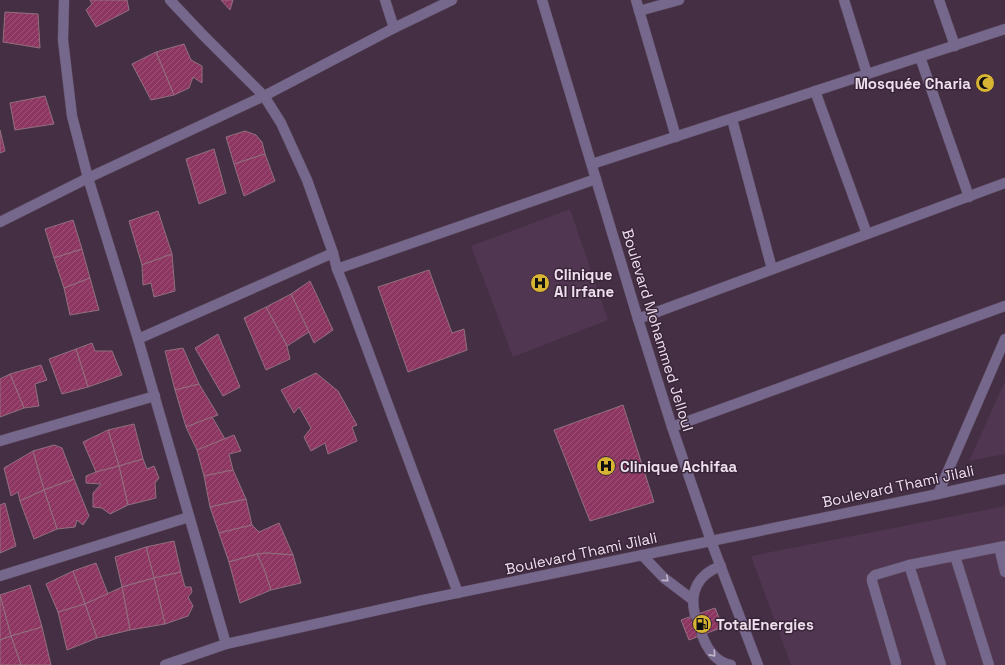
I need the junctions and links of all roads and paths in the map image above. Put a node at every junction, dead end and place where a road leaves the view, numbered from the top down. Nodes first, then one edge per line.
1 (64, 0) edge
2 (170, 0) edge
3 (385, 0) edge
4 (452, 0) edge
5 (542, 0) edge
6 (636, 0) edge
7 (679, 0) edge
8 (844, 0) edge
9 (940, 0) edge
10 (639, 12) junction
11 (394, 28) junction
12 (1005, 29) edge
13 (955, 46) junction
14 (920, 57) junction
15 (867, 74) junction
16 (815, 91) junction
17 (264, 96) junction
18 (732, 119) junction
19 (676, 137) junction
20 (592, 164) junction
21 (88, 178) junction
22 (596, 179) junction
23 (1005, 183) edge
24 (969, 197) junction
25 (0, 222) edge
26 (867, 234) junction
27 (333, 253) junction
28 (338, 269) junction
29 (772, 269) junction
30 (1005, 306) edge
31 (638, 319) junction
32 (138, 339) junction
33 (1005, 339) edge
34 (155, 396) junction
35 (672, 427) junction
36 (0, 441) edge
37 (1005, 479) edge
38 (938, 494) junction
39 (189, 517) junction
40 (711, 541) junction
41 (1002, 546) edge
42 (642, 555) junction
43 (954, 556) junction
44 (909, 565) junction
45 (720, 566) junction
46 (1005, 572) edge
47 (0, 576) edge
48 (458, 593) junction
49 (693, 600) junction
50 (695, 615) tunnel mouth
51 (702, 635) tunnel mouth
52 (226, 644) junction
53 (755, 664) edge
54 (896, 664) dead end
55 (165, 665) edge
56 (731, 665) edge
57 (941, 665) edge
58 (989, 665) edge

1 - 21 street
2 - 17 street
3 - 11 street
4 - 11 street
5 - 20 street, Boulevard Mohammed Jelloul
6 - 10 street
7 - 10 street
8 - 15 street
9 - 13 street
10 - 19 street
11 - 17 street
12 - 13 street
13 - 14 street
14 - 15 street
14 - 24 street
15 - 16 street
16 - 18 street
16 - 26 street
17 - 21 street
17 - 27 street
18 - 19 street
18 - 29 street
19 - 20 street
20 - 22 street, Boulevard Mohammed Jelloul
21 - 25 street
21 - 32 street
22 - 28 street
22 - 31 street, Boulevard Mohammed Jelloul
23 - 24 street
24 - 26 street
26 - 29 street
27 - 28 street
27 - 32 street
28 - 48 street
29 - 31 street
30 - 35 street
31 - 35 street, Boulevard Mohammed Jelloul
32 - 34 street
33 - 38 street
34 - 36 street
34 - 39 street
35 - 40 street, Boulevard Mohammed Jelloul
37 - 38 street, Boulevard Thami Jilali
38 - 40 street, Boulevard Thami Jilali
39 - 47 street
39 - 52 street
40 - 42 street, Boulevard Thami Jilali
40 - 45 street, Boulevard Mohammed Jelloul
41 - 43 street
41 - 46 street
42 - 48 street, Boulevard Thami Jilali
42 -> 49 street
43 - 44 street
43 - 58 street
44 - 54 street
44 - 57 street
45 - 49 street
45 - 53 street, Boulevard Mohammed Jelloul
48 - 52 street, Boulevard Thami Jilali
49 - 50 street
51 -> 56 street
52 - 55 street, Boulevard Thami Jilali

